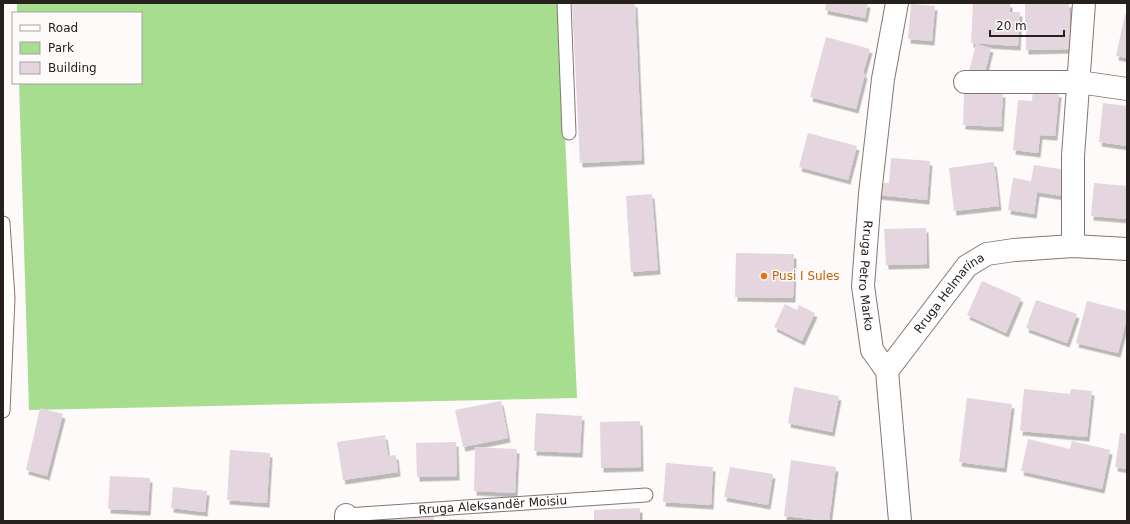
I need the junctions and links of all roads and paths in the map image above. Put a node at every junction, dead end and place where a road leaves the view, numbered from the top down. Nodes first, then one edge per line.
1 (564, 3) edge
2 (897, 3) edge
3 (1084, 3) edge
4 (965, 82) dead end
5 (1079, 82) junction
6 (1127, 89) edge
7 (569, 133) dead end
8 (3, 223) edge
9 (1073, 246) junction
10 (1127, 249) edge
11 (887, 371) junction
12 (3, 411) edge
13 (646, 495) dead end
14 (346, 518) edge
15 (900, 521) edge

1 - 7 lane
2 - 11 street, Rruga Petro Marko
3 - 5 street
4 - 5 street
5 - 6 street
5 - 9 street
8 - 12 lane
9 - 10 street, Rruga Helmarina
9 - 11 street, Rruga Helmarina
11 - 15 street
13 - 14 lane, Rruga Aleksandër Moisiu

